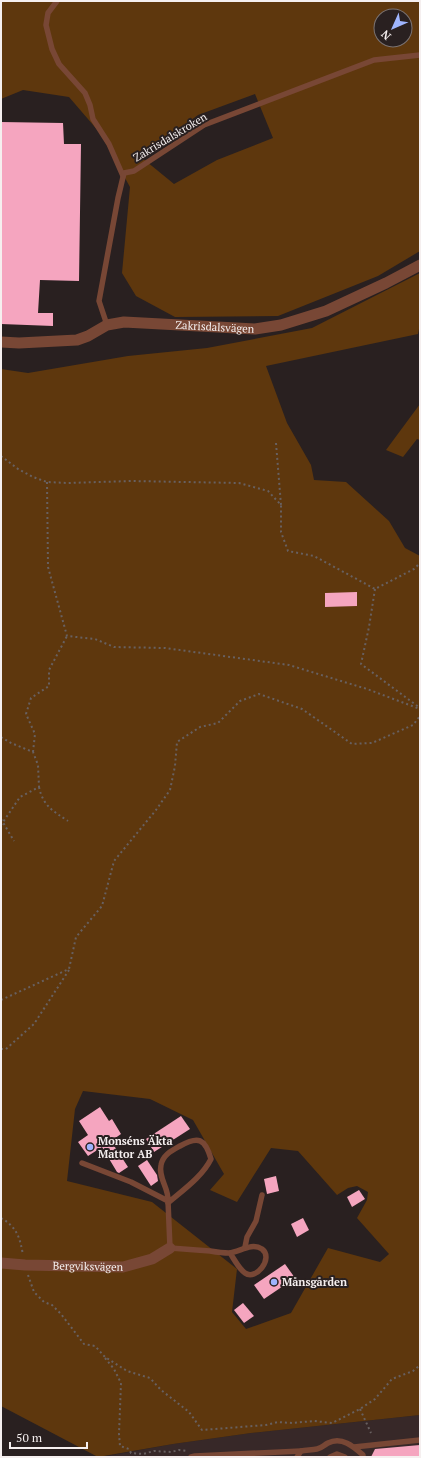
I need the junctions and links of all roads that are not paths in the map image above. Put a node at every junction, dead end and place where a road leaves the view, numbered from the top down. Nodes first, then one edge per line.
1 (57, 1) edge
2 (420, 55) edge
3 (123, 176) junction
4 (420, 265) edge
5 (107, 325) junction
6 (1, 342) edge
7 (82, 1163) dead end
8 (262, 1195) dead end
9 (168, 1202) junction
10 (245, 1247) junction
11 (170, 1248) junction
12 (230, 1253) junction
13 (1, 1263) edge
14 (420, 1440) edge
15 (354, 1447) junction
16 (301, 1451) junction
17 (193, 1456) edge
18 (297, 1457) edge
19 (330, 1457) edge
20 (345, 1457) edge
21 (363, 1457) edge

1 - 3 lane
2 - 3 lane, Zakrisdalskroken
3 - 5 lane
4 - 5 street, Zakrisdalsvägen
5 - 6 street, Zakrisdalsvägen
7 - 9 lane
8 - 10 lane
9 - 9 lane
9 - 11 lane
10 - 12 lane
10 - 12 lane
11 - 12 lane
11 - 13 street, Bergviksvägen
14 - 15 lane
15 - 16 lane
15 - 21 lane
16 - 17 lane
16 - 18 lane
19 - 20 lane

